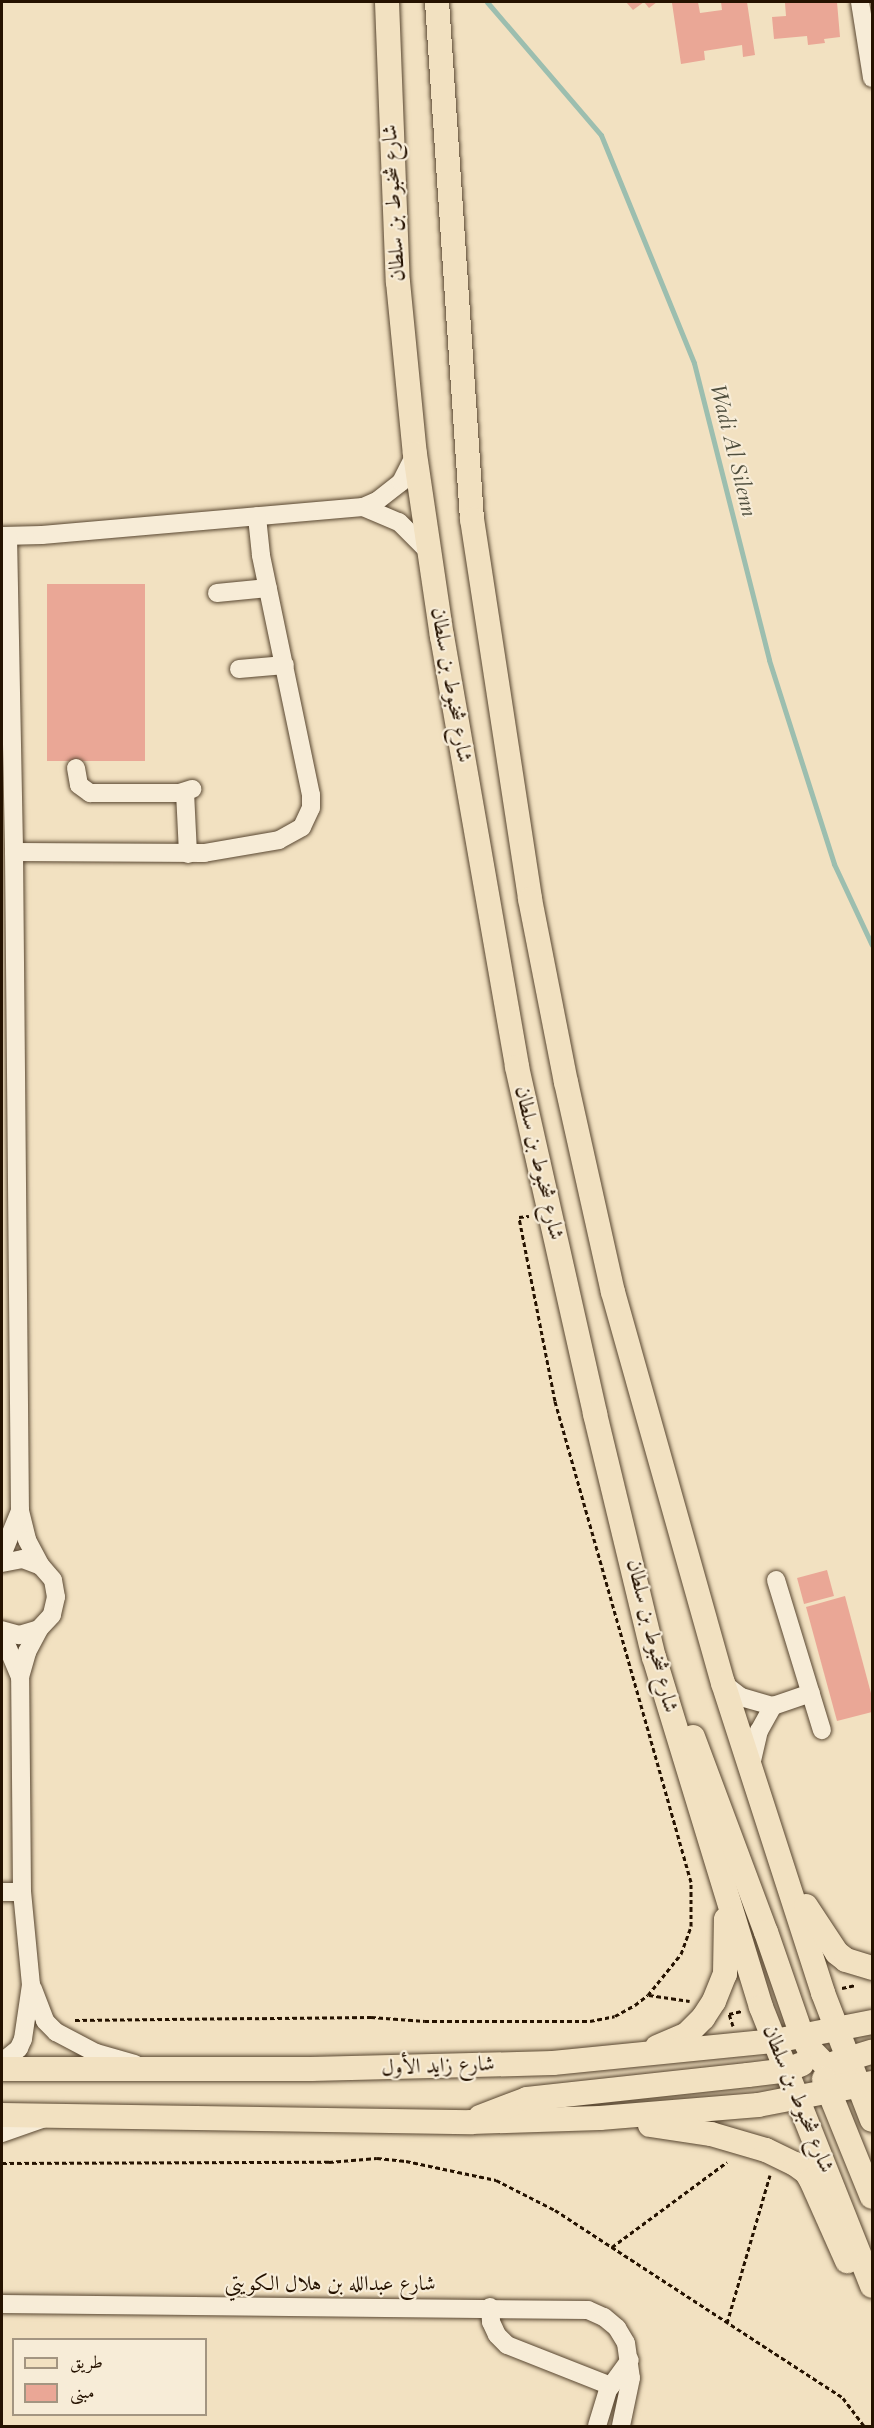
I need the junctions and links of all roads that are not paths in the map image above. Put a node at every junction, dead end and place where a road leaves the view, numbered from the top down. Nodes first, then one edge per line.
1 (387, 2) edge
2 (437, 2) edge
3 (860, 2) edge
4 (871, 54) edge
5 (873, 78) edge
6 (416, 454) junction
7 (363, 507) junction
8 (257, 516) junction
9 (5, 536) edge
10 (430, 553) junction
11 (268, 588) junction
12 (217, 593) dead end
13 (285, 665) junction
14 (239, 669) dead end
15 (76, 768) dead end
16 (14, 852) junction
17 (188, 854) junction
18 (9, 1234) edge
19 (20, 1511) junction
20 (2, 1555) edge
21 (2, 1563) edge
22 (41, 1566) junction
23 (776, 1580) dead end
24 (39, 1629) junction
25 (2, 1632) edge
26 (654, 1657) junction
27 (20, 1677) junction
28 (723, 1683) junction
29 (811, 1693) junction
30 (773, 1706) junction
31 (822, 1730) dead end
32 (750, 1773) junction
33 (778, 1859) junction
34 (725, 1886) junction
35 (2, 1892) edge
36 (22, 1892) junction
37 (873, 1968) edge
38 (31, 1985) junction
39 (873, 2022) edge
40 (838, 2030) junction
41 (775, 2041) junction
42 (639, 2055) junction
43 (861, 2055) edge
44 (2, 2062) edge
45 (813, 2064) junction
46 (2, 2069) edge
47 (153, 2070) junction
48 (866, 2084) edge
49 (799, 2096) junction
50 (2, 2115) edge
51 (50, 2115) junction
52 (600, 2118) junction
53 (873, 2120) edge
54 (471, 2122) junction
55 (2, 2133) edge
56 (873, 2197) edge
57 (873, 2286) edge
58 (873, 2294) edge
59 (2, 2304) edge
60 (490, 2307) junction
61 (630, 2360) junction
62 (610, 2386) junction
63 (597, 2427) edge
64 (621, 2427) edge

1 - 6 main road, شارع شخبوط بن سلطان
2 - 28 main road, شارع شخبوط بن سلطان
3 - 4 street
4 - 5 street
6 - 7 street
6 - 10 main road, شارع شخبوط بن سلطان
7 - 8 street
7 - 10 street
8 - 9 street
8 - 11 street
9 - 16 street
10 - 26 main road, شارع شخبوط بن سلطان
11 - 12 street
11 - 13 street
13 - 14 street
13 - 17 street
15 - 17 street
16 - 17 street
16 - 18 street
18 - 19 street
19 - 20 street
19 - 22 street
21 - 22 street
22 - 24 street
23 - 29 street
24 - 25 street
24 - 27 street
25 - 27 street
26 - 34 main road, شارع شخبوط بن سلطان
26 - 45 main road
27 - 36 street
28 - 30 street
28 - 32 main road, شارع شخبوط بن سلطان
29 - 30 street
29 - 31 street
30 - 32 street
32 - 33 main road, شارع شخبوط بن سلطان
33 - 37 main road
33 - 40 main road, شارع شخبوط بن سلطان
34 - 41 main road, شارع شخبوط بن سلطان
34 - 42 main road
35 - 36 street
36 - 38 street
38 - 44 street
38 - 47 street
39 - 40 main road
40 - 43 main road, شارع شخبوط بن سلطان
40 - 45 main road
41 - 42 main road, شارع زايد الأول
41 - 45 main road, شارع زايد الأول
42 - 47 main road, شارع زايد الأول
43 - 45 main road
43 - 48 main road, شارع شخبوط بن سلطان
45 - 48 main road, شارع زايد الأول
45 - 49 main road, شارع شخبوط بن سلطان
45 - 49 main road, شارع زايد الأول
45 - 54 main road
45 - 56 main road
46 - 47 main road, شارع زايد الأول
48 - 53 main road, شارع شخبوط بن سلطان
49 - 52 main road, شارع زايد الأول
49 - 57 main road, شارع شخبوط بن سلطان
50 - 51 main road, شارع زايد الأول
51 - 54 main road, شارع زايد الأول
51 - 55 street
52 - 54 main road, شارع زايد الأول
52 - 58 main road
59 - 60 street, شارع عبدالله بن هلال الكويتي
60 - 61 street, شارع عبدالله بن هلال الكويتي
60 - 62 street
61 - 62 street
61 - 64 street
62 - 63 street

